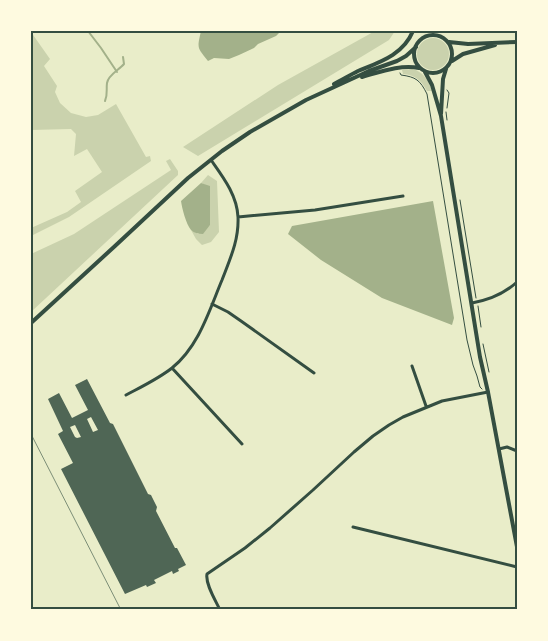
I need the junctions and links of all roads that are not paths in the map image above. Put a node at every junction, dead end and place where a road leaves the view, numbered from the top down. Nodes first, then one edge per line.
1 (413, 31) edge
2 (436, 31) edge
3 (421, 33) dead end
4 (441, 37) junction
5 (419, 42) junction
6 (448, 42) junction
7 (517, 42) edge
8 (502, 43) junction
9 (416, 47) junction
10 (451, 62) junction
11 (421, 69) junction
12 (446, 69) junction
13 (425, 72) junction
14 (353, 79) junction
15 (318, 94) junction
16 (441, 116) junction
17 (211, 160) junction
18 (403, 196) dead end
19 (238, 217) junction
20 (517, 282) edge
21 (475, 303) junction
22 (212, 304) junction
23 (31, 323) edge
24 (412, 366) dead end
25 (172, 368) junction
26 (314, 372) dead end
27 (488, 392) junction
28 (126, 395) dead end
29 (426, 406) junction
30 (242, 444) dead end
31 (499, 449) junction
32 (517, 451) edge
33 (353, 527) dead end
34 (517, 547) edge
35 (517, 567) edge
36 (219, 610) edge

1 - 15 street
2 - 4 street
3 - 5 street
4 - 5 street
4 - 6 street
5 - 9 street
6 - 8 street
6 - 10 street
7 - 8 street
8 - 10 street
9 - 11 street
9 - 14 street
10 - 12 street
11 - 13 street
11 - 14 street
12 - 13 street
12 - 16 street
13 - 16 street
14 - 15 street
15 - 17 street
16 - 21 street
17 - 19 street
17 - 23 street
18 - 19 street
19 - 22 street
20 - 21 street
21 - 27 street
22 - 25 street
22 - 26 street
24 - 29 street
25 - 28 street
25 - 30 street
27 - 29 street
27 - 31 street
29 - 36 street
31 - 32 street
31 - 34 street
33 - 35 street

